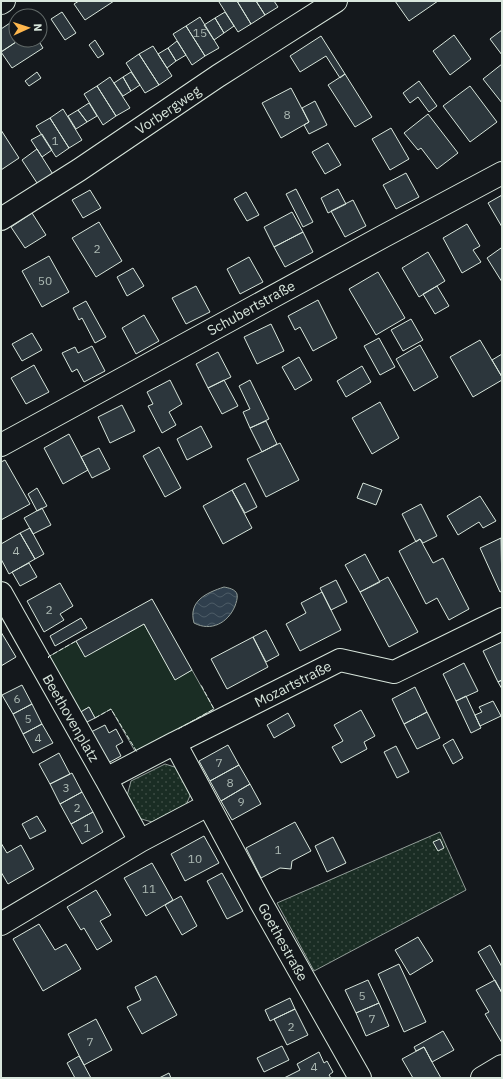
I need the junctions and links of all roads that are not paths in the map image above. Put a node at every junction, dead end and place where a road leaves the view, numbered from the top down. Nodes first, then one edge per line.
1 (4, 1) edge
2 (336, 1) edge
3 (1, 3) edge
4 (502, 173) edge
5 (1, 219) edge
6 (1, 445) edge
7 (1, 593) edge
8 (502, 619) edge
9 (175, 743) junction
10 (106, 778) junction
11 (208, 805) junction
12 (140, 841) junction
13 (1, 924) edge
14 (502, 1066) edge
15 (360, 1078) edge
16 (482, 1078) edge

1 - 3 street
2 - 5 street, Vorbergweg
4 - 6 street, Schubertstraße
7 - 10 street, Beethovenplatz
8 - 9 street, Mozartstraße
9 - 10 street, Beethovenplatz
9 - 11 street
10 - 12 street, Beethovenplatz
11 - 12 street
11 - 15 street, Goethestraße
12 - 13 street
14 - 16 street

